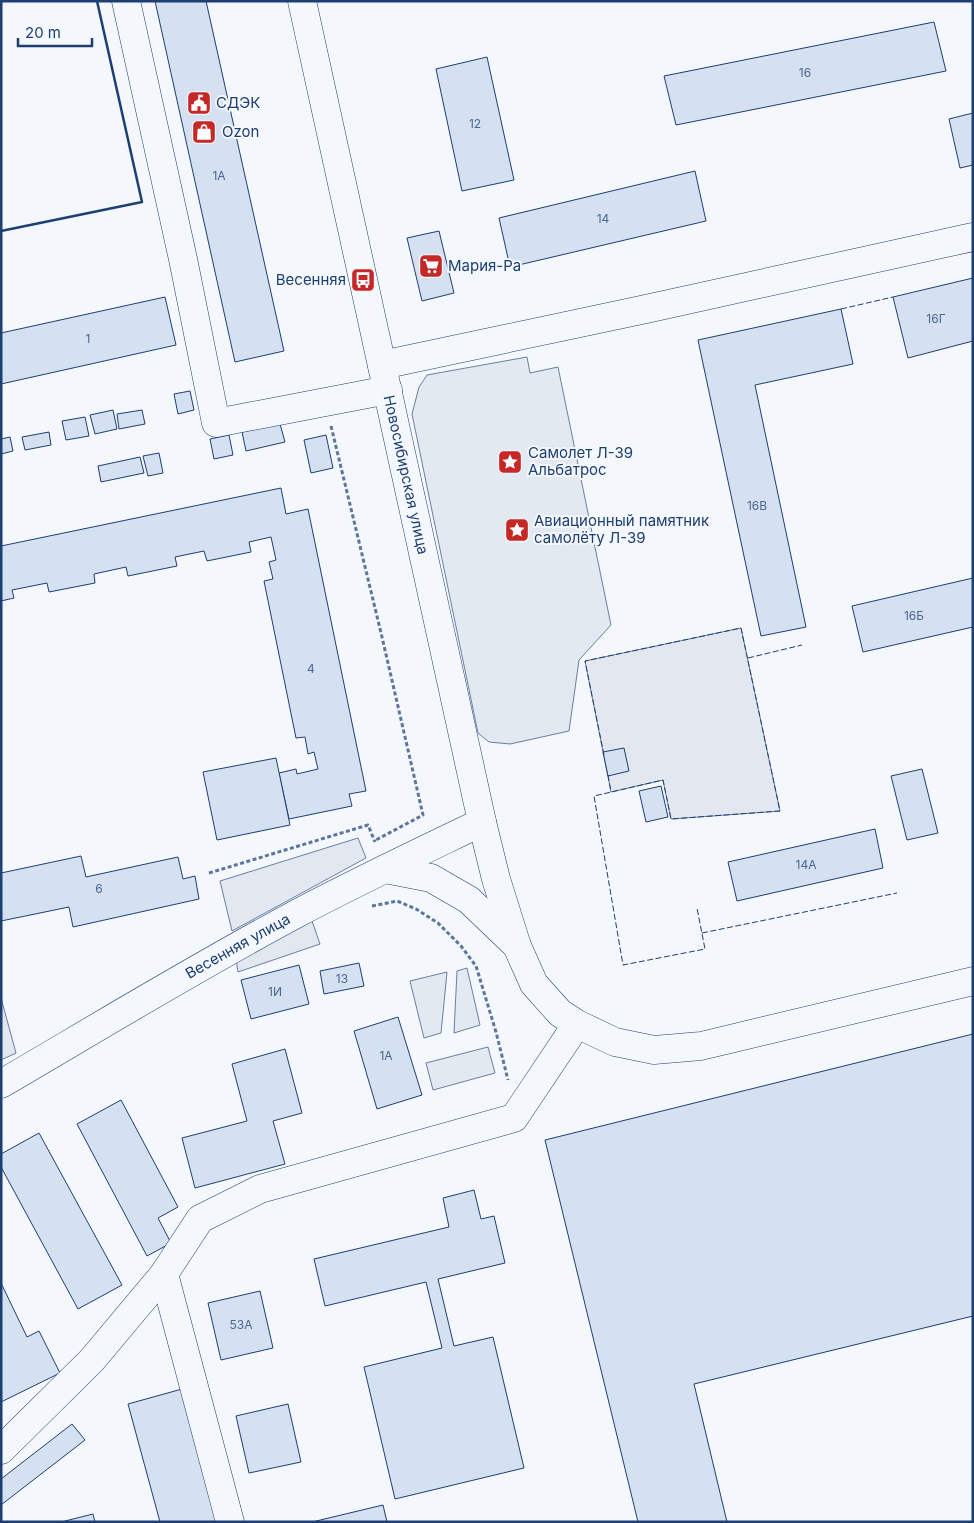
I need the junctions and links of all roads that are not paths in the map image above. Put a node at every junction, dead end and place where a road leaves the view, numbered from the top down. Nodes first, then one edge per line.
1 (126, 1) edge
2 (302, 1) edge
3 (973, 237) edge
4 (385, 377) junction
5 (482, 822) junction
6 (381, 859) junction
7 (517, 946) junction
8 (973, 981) edge
9 (577, 1024) junction
10 (1, 1084) edge
11 (164, 1274) junction
12 (1, 1450) edge
13 (230, 1522) edge

1 - 4 street
2 - 4 street, Новосибирская улица
3 - 4 street
4 - 5 street, Новосибирская улица
5 - 6 street, Весенняя улица
5 - 7 street, Новосибирская улица
6 - 7 street
6 - 10 street, Весенняя улица
7 - 9 street, Новосибирская улица
8 - 9 street, Новосибирская улица
9 - 11 street
11 - 12 street
11 - 13 street

